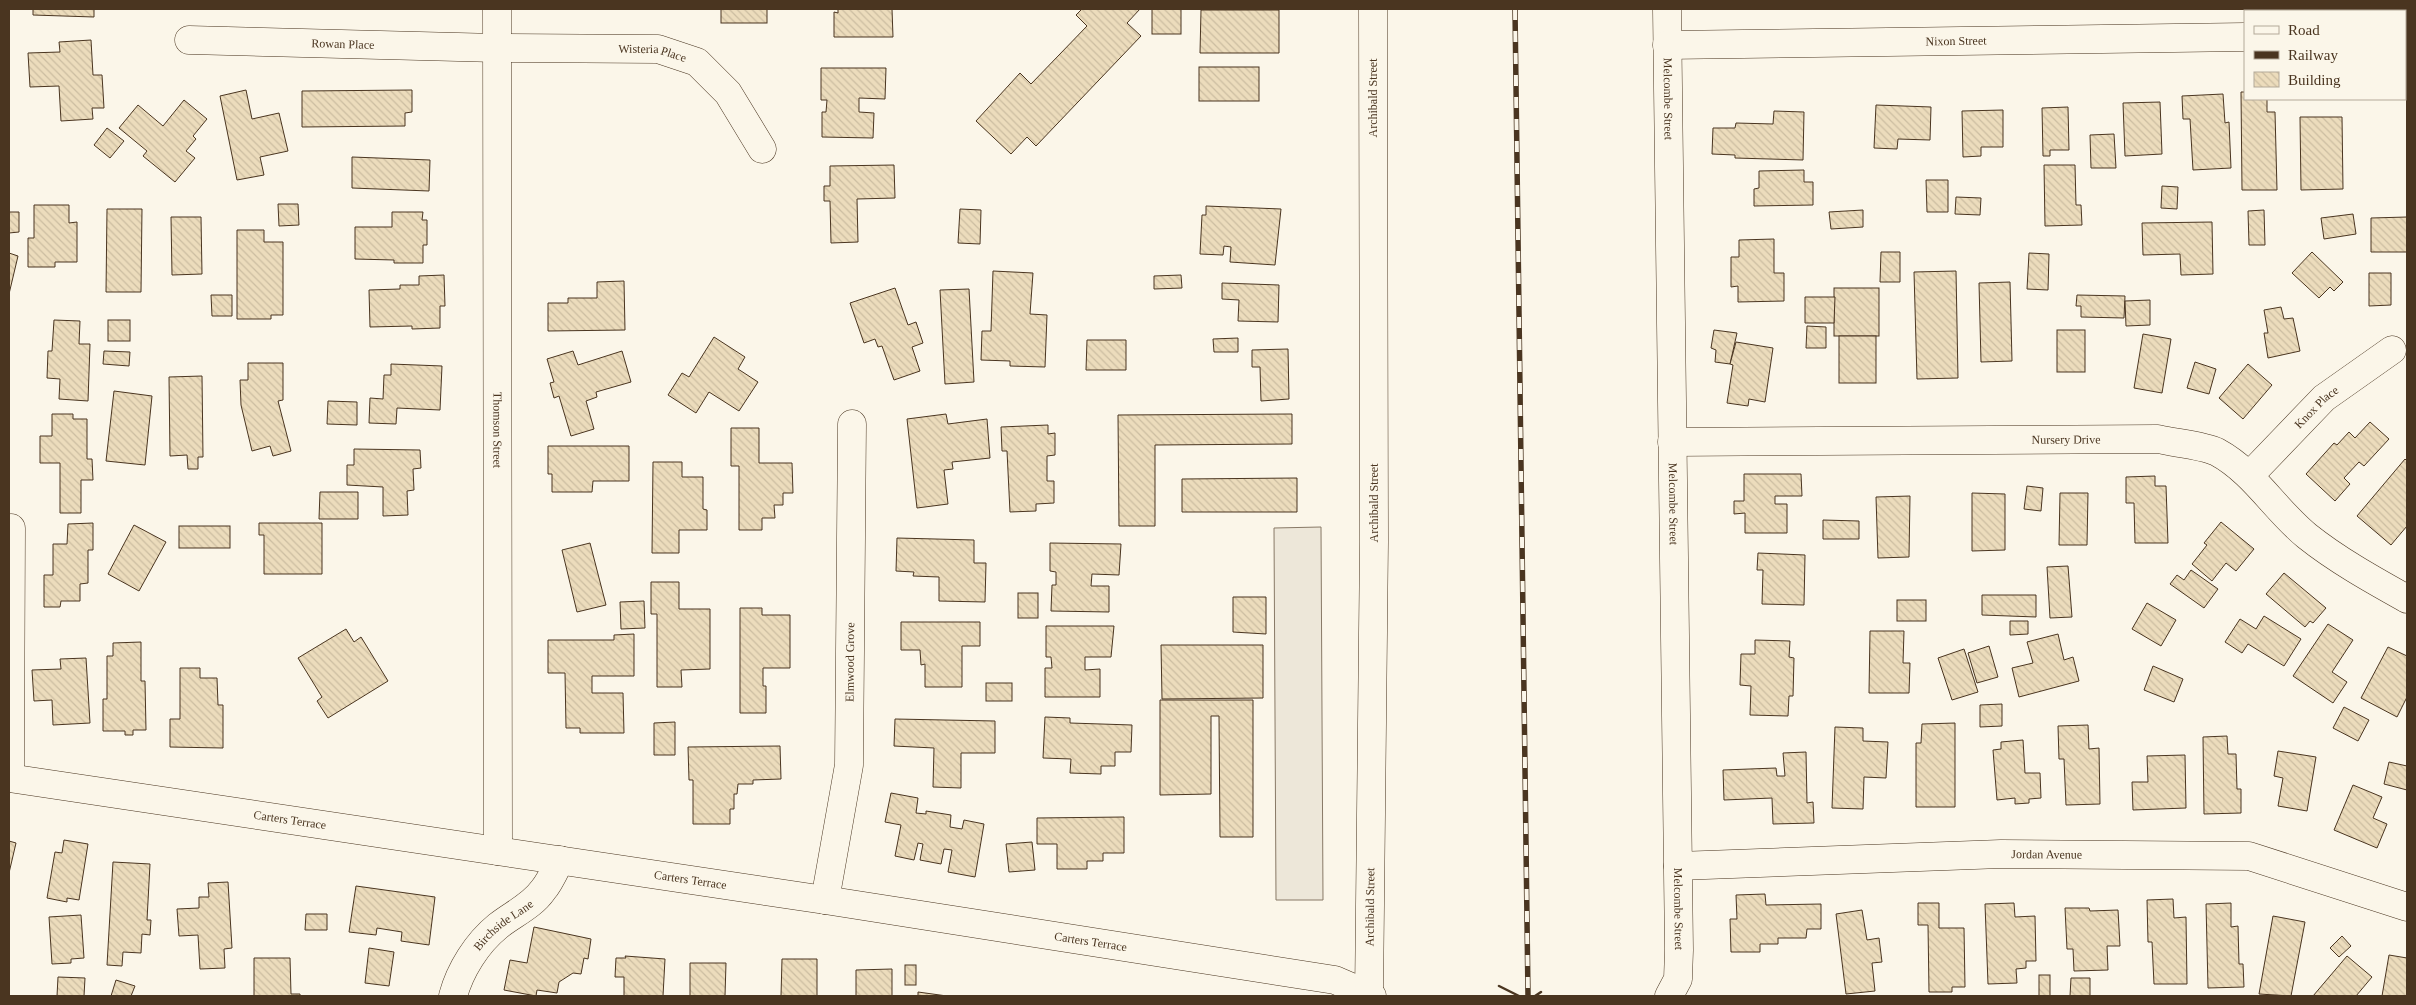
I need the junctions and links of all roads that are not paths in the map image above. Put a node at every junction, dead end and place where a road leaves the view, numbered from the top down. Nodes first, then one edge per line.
1 (497, 9) edge
2 (1373, 9) edge
3 (1667, 9) edge
4 (2244, 37) edge
5 (189, 40) dead end
6 (1667, 44) junction
7 (497, 48) junction
8 (762, 149) dead end
9 (2392, 350) dead end
10 (852, 424) dead end
11 (1672, 442) junction
12 (2250, 476) junction
13 (11, 528) dead end
14 (2407, 599) edge
15 (9, 778) edge
16 (498, 851) junction
17 (560, 860) junction
18 (1678, 866) junction
19 (825, 900) junction
20 (2407, 907) edge
21 (453, 996) edge
22 (1370, 996) edge
23 (1670, 996) edge

1 - 7 main road, Thomson Street
2 - 22 main road, Archibald Street
3 - 6 main road, Melcombe Street
4 - 6 main road, Nixon Street
5 - 7 main road, Rowan Place
6 - 11 main road, Melcombe Street
7 - 8 main road, Wisteria Place
7 - 16 main road, Thomson Street
9 - 12 main road, Knox Place
10 - 19 main road, Elmwood Grove
11 - 12 main road, Nursery Drive
11 - 18 main road, Melcombe Street
12 - 14 main road, Nursery Drive
13 - 15 main road
15 - 16 main road, Carters Terrace
16 - 17 main road, Carters Terrace
17 - 19 main road, Carters Terrace
17 - 21 main road, Birchside Lane
18 - 20 main road, Jordan Avenue
18 - 23 main road, Melcombe Street
19 - 22 main road, Carters Terrace

